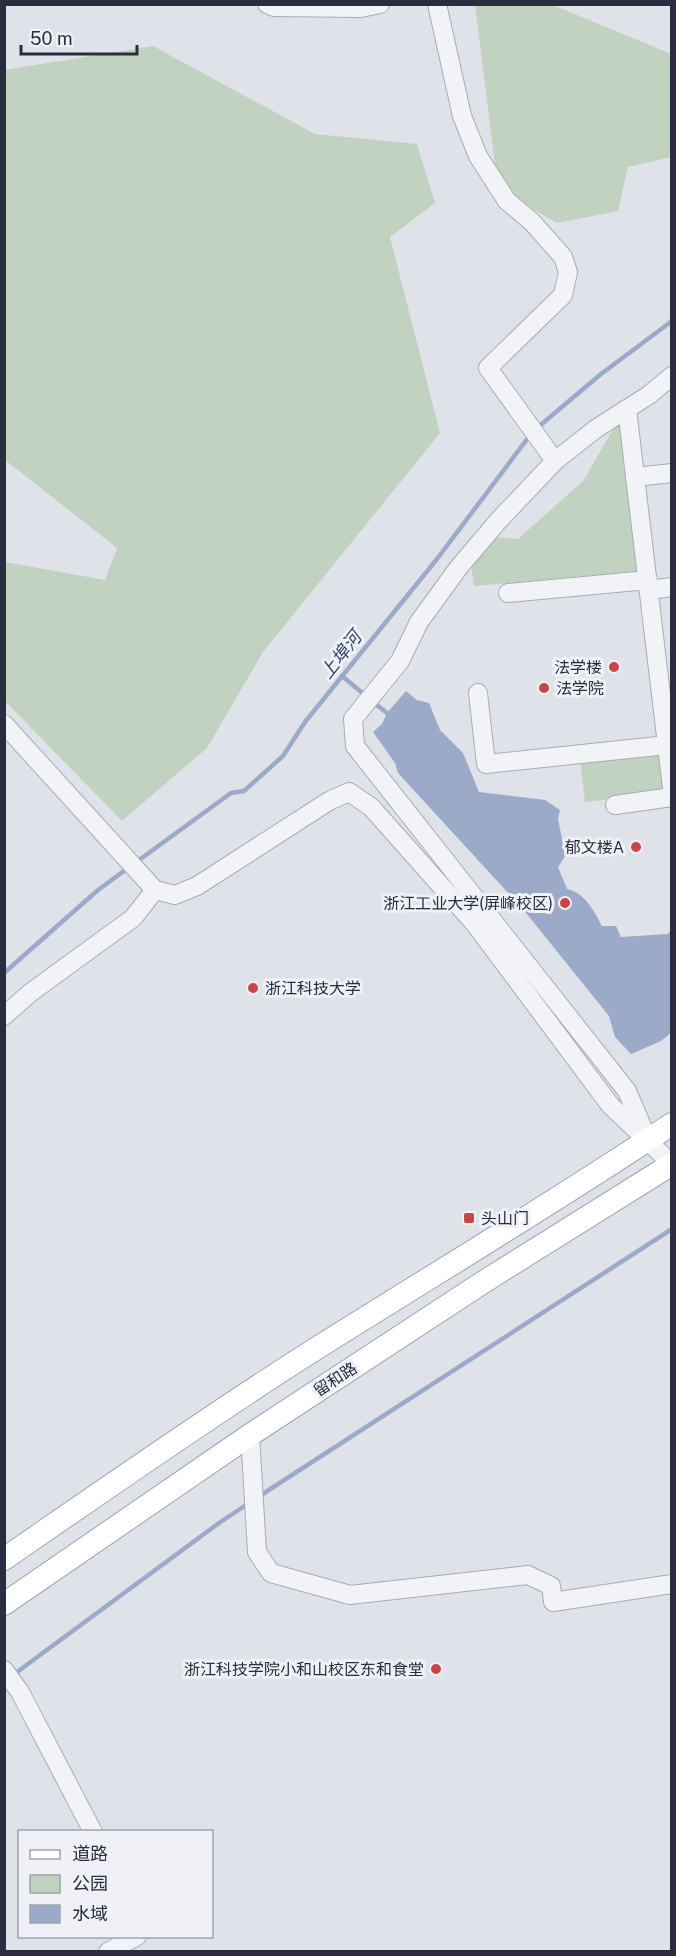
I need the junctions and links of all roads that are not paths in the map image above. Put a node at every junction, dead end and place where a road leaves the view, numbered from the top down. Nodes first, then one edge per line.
1 (267, 4) edge
2 (380, 4) edge
3 (437, 4) edge
4 (672, 376) edge
5 (627, 409) junction
6 (555, 461) junction
7 (672, 473) edge
8 (635, 477) junction
9 (648, 585) junction
10 (672, 587) edge
11 (508, 593) dead end
12 (478, 693) dead end
13 (4, 724) edge
14 (669, 745) edge
15 (672, 788) edge
16 (672, 797) edge
17 (615, 805) dead end
18 (149, 883) junction
19 (4, 1016) edge
20 (672, 1124) edge
21 (648, 1140) junction
22 (672, 1164) edge
23 (250, 1435) junction
24 (4, 1559) edge
25 (672, 1584) edge
26 (4, 1604) edge
27 (8, 1675) edge
28 (92, 1830) edge
29 (133, 1938) edge
30 (108, 1952) edge

1 - 2 street
3 - 6 street
4 - 5 street
5 - 6 street
5 - 8 street
6 - 21 street
7 - 8 street
8 - 9 street
9 - 10 street
9 - 11 street
9 - 14 street
12 - 14 street
13 - 18 street
14 - 15 street
16 - 17 street
18 - 19 street
18 - 21 street
20 - 21 main road
21 - 22 street
21 - 24 main road
22 - 23 main road, 留和路
23 - 25 street
23 - 26 main road, 留和路
27 - 28 street
29 - 30 street

